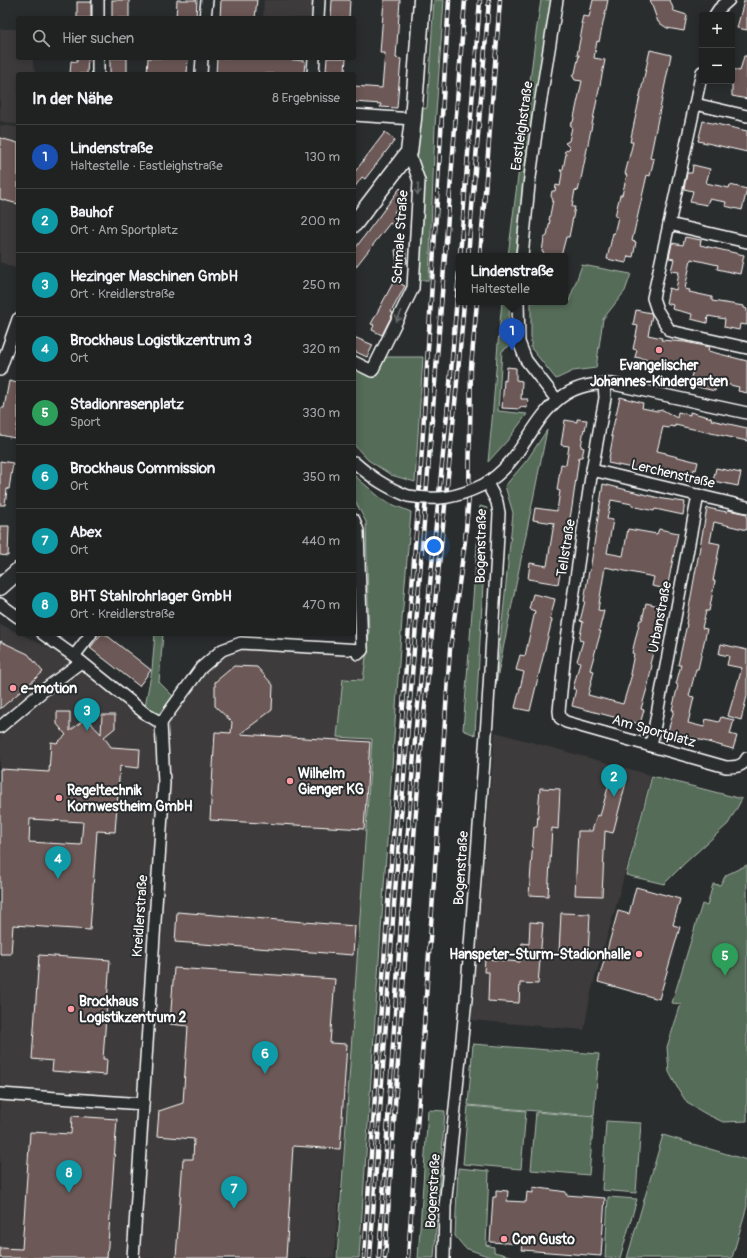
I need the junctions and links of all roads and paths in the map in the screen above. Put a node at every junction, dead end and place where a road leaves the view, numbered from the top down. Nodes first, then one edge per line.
1 (98, 0) edge
2 (207, 0) edge
3 (319, 0) edge
4 (422, 0) edge
5 (557, 0) edge
6 (729, 0) edge
7 (717, 12) edge
8 (98, 16) edge
9 (205, 16) edge
10 (318, 16) edge
11 (98, 60) edge
12 (202, 60) edge
13 (314, 60) edge
14 (98, 72) edge
15 (201, 72) edge
16 (313, 72) edge
17 (699, 84) edge
18 (695, 104) junction
19 (356, 115) edge
20 (747, 116) edge
21 (413, 119) junction
22 (409, 152) junction
23 (356, 221) edge
24 (669, 224) junction
25 (747, 242) edge
26 (522, 253) edge
27 (518, 305) edge
28 (16, 325) edge
29 (747, 348) edge
30 (356, 363) edge
31 (0, 370) edge
32 (604, 383) junction
33 (557, 400) junction
34 (747, 413) edge
35 (356, 464) edge
36 (592, 470) junction
37 (485, 484) junction
38 (698, 495) junction
39 (747, 507) edge
40 (356, 526) edge
41 (16, 573) edge
42 (0, 587) edge
43 (0, 604) edge
44 (16, 616) edge
45 (46, 636) edge
46 (90, 636) edge
47 (268, 639) edge
48 (77, 659) junction
49 (560, 718) joint
50 (161, 723) junction
51 (0, 727) edge
52 (651, 746) junction
53 (744, 762) edge
54 (0, 1094) edge
55 (142, 1104) junction
56 (133, 1258) edge
57 (444, 1258) edge

1 - 8 street
2 - 9 street
3 - 10 street
4 - 21 main road
5 - 26 street, Eastleighstraße
6 - 7 street
11 - 14 street
12 - 15 street
13 - 16 street
17 - 18 street
18 - 20 street
18 - 24 street
19 - 21 street
21 - 22 main road
22 - 23 main road
22 -> 30 street, Schmale Straße
24 - 25 street
24 - 29 street
27 - 33 street
28 - 31 street
32 - 33 street
32 - 34 street
32 - 36 street, Tellstraße
33 - 37 street
35 - 37 street, bridge
36 - 38 street, Lerchenstraße
36 - 49 street, Tellstraße
37 - 57 street, Bogenstraße
38 - 39 street, Lerchenstraße
38 - 52 street, Urbanstraße
40 - 47 street
41 - 42 main road
43 - 44 street
45 - 48 street
46 - 48 street
47 - 50 street
48 - 50 street
48 - 51 street
49 - 52 street, Am Sportplatz
50 - 55 street, Kreidlerstraße
52 - 53 street, Am Sportplatz
54 - 55 street
55 - 56 street, Kreidlerstraße

